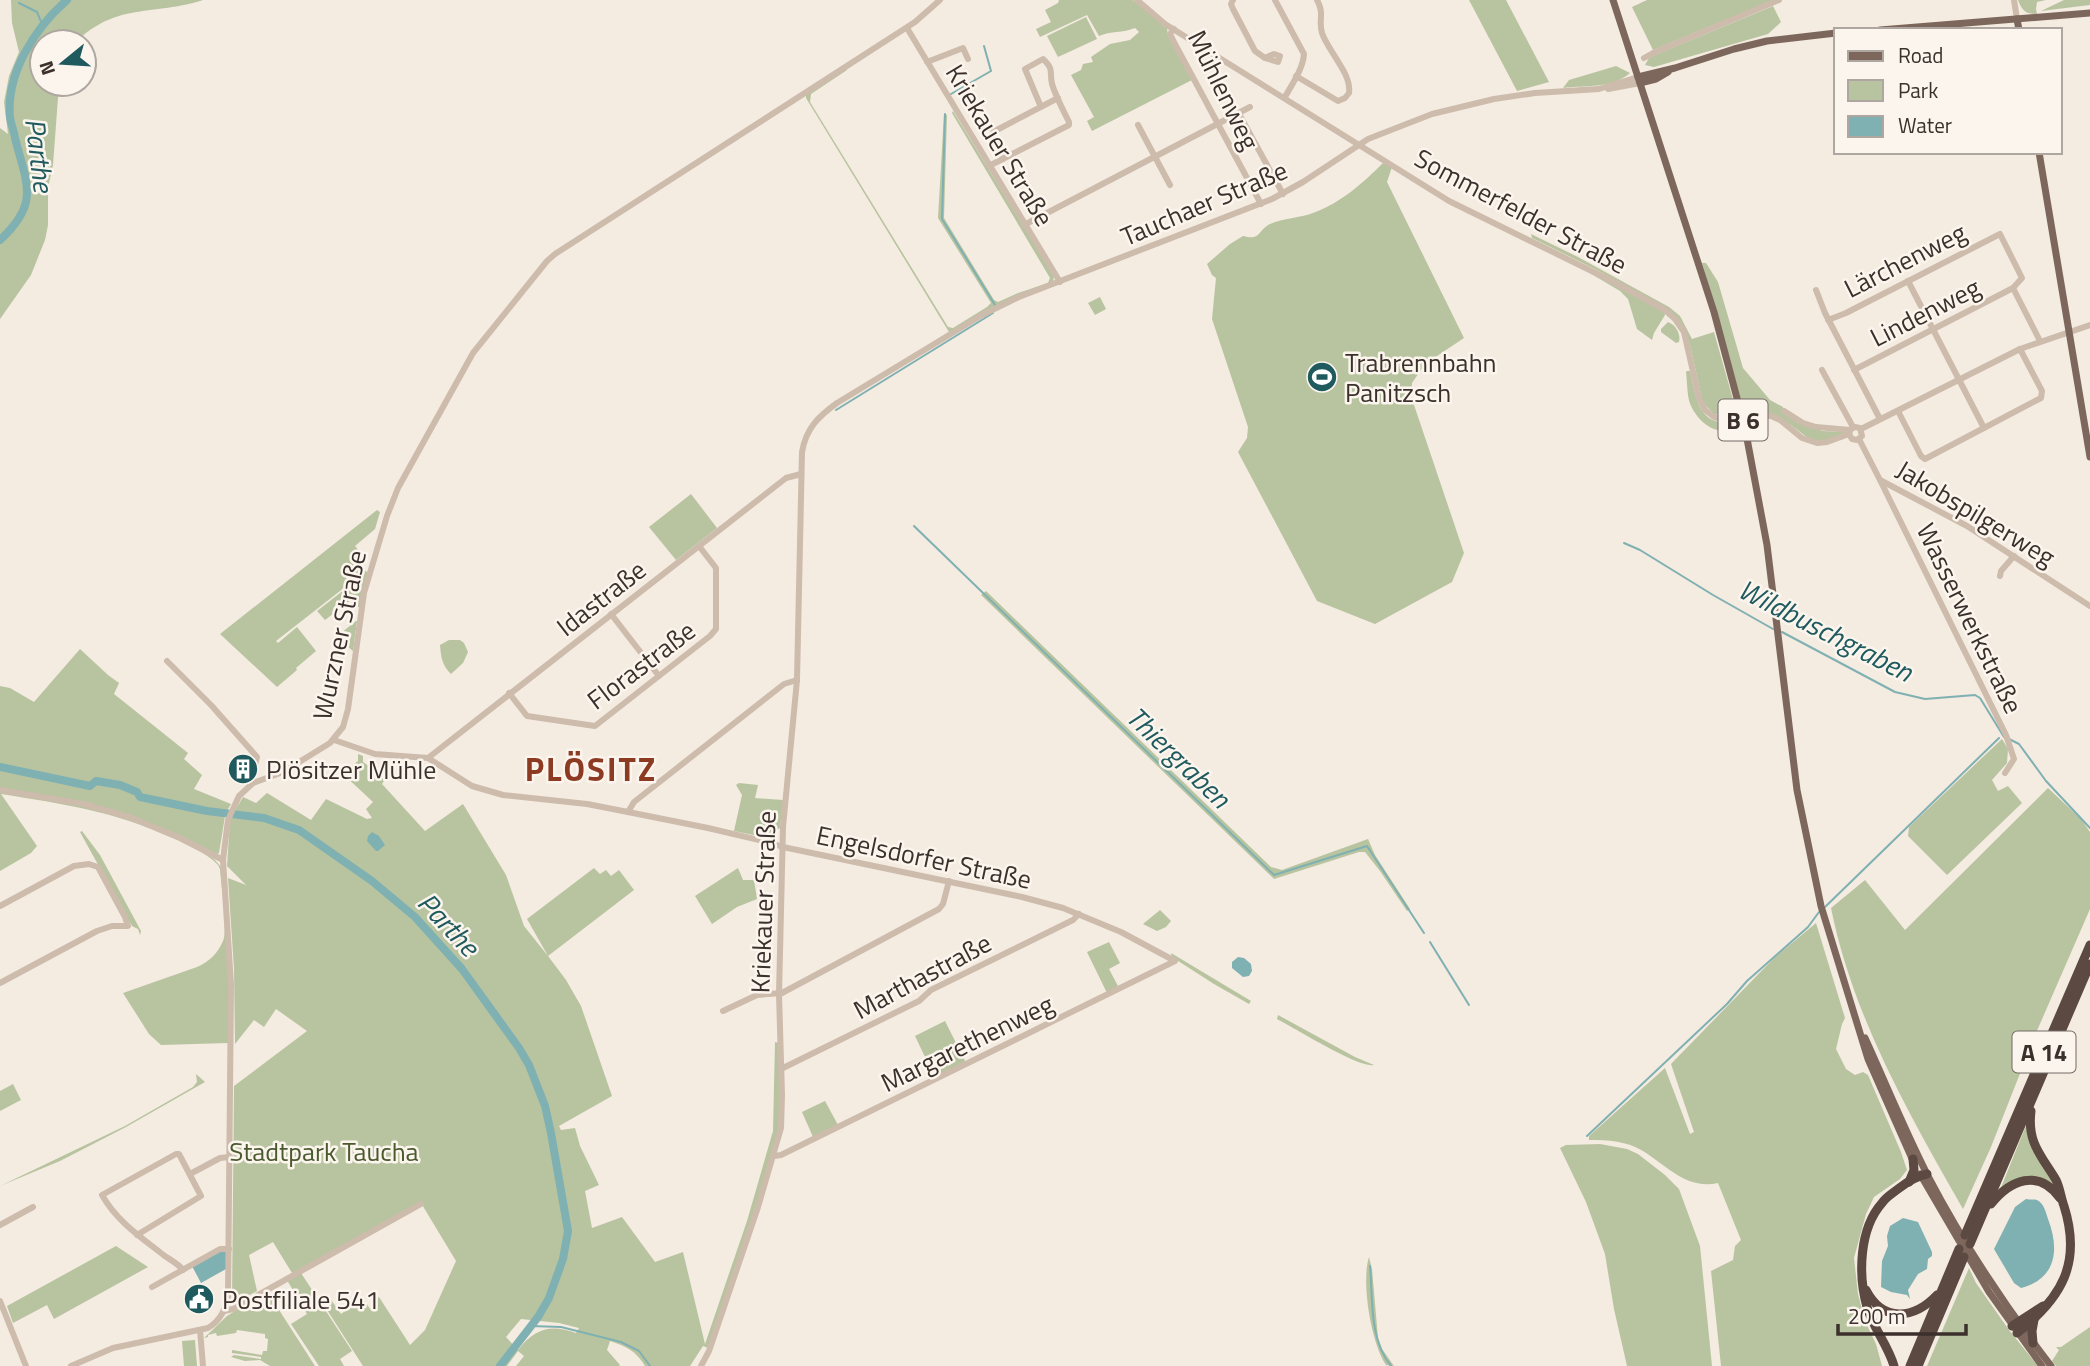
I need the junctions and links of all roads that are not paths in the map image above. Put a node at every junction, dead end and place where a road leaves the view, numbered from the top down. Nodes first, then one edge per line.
1 (940, 0) edge
2 (1137, 0) edge
3 (1233, 0) edge
4 (1276, 0) edge
5 (1317, 0) edge
6 (1613, 0) edge
7 (1779, 0) edge
8 (2014, 0) edge
9 (2090, 13) edge
10 (2017, 19) junction
11 (907, 28) junction
12 (1905, 28) edge
13 (2019, 28) edge
14 (1174, 29) junction
15 (1834, 33) edge
16 (1265, 58) dead end
17 (1644, 58) dead end
18 (968, 60) dead end
19 (927, 62) junction
20 (1675, 68) junction
21 (1296, 76) junction
22 (1656, 79) junction
23 (1639, 80) junction
24 (1284, 97) junction
25 (1058, 99) junction
26 (1646, 100) junction
27 (1041, 107) junction
28 (1251, 107) dead end
29 (1239, 114) junction
30 (1218, 124) junction
31 (1138, 125) dead end
32 (1360, 144) junction
33 (2039, 154) edge
34 (1154, 156) junction
35 (1003, 159) junction
36 (989, 166) junction
37 (1170, 185) dead end
38 (1283, 194) junction
39 (1261, 204) junction
40 (1024, 225) junction
41 (1908, 281) junction
42 (1060, 282) junction
43 (2013, 288) junction
44 (1816, 290) dead end
45 (1828, 320) junction
46 (2090, 325) edge
47 (1933, 329) junction
48 (2070, 333) junction
49 (2040, 341) junction
50 (2020, 349) junction
51 (1822, 370) dead end
52 (1854, 370) junction
53 (1958, 380) junction
54 (2086, 407) edge
55 (1784, 411) dead end
56 (1898, 411) junction
57 (1880, 419) junction
58 (810, 428) joint
59 (1984, 428) junction
60 (1861, 429) junction
61 (1851, 430) junction
62 (1859, 439) junction
63 (2090, 457) edge
64 (800, 474) junction
65 (1880, 481) junction
66 (699, 546) junction
67 (2014, 556) junction
68 (2000, 576) dead end
69 (2090, 606) edge
70 (611, 614) junction
71 (167, 661) dead end
72 (659, 676) junction
73 (797, 680) junction
74 (509, 693) junction
75 (334, 740) junction
76 (428, 758) junction
77 (2005, 773) dead end
78 (253, 783) junction
79 (0, 790) edge
80 (628, 811) junction
81 (783, 848) junction
82 (223, 860) junction
83 (949, 881) junction
84 (0, 906) edge
85 (1079, 914) junction
86 (2090, 945) edge
87 (1175, 961) joint
88 (2090, 964) edge
89 (0, 983) edge
90 (779, 994) junction
91 (723, 1011) dead end
92 (1857, 1022) junction
93 (781, 1069) junction
94 (2034, 1096) junction
95 (774, 1156) junction
96 (230, 1157) junction
97 (1913, 1159) junction
98 (190, 1174) junction
99 (1924, 1176) junction
100 (1909, 1182) junction
101 (1892, 1194) junction
102 (2063, 1203) junction
103 (421, 1204) dead end
104 (33, 1207) dead end
105 (1983, 1214) junction
106 (0, 1225) edge
107 (136, 1235) junction
108 (229, 1249) junction
109 (183, 1270) junction
110 (1863, 1284) junction
111 (152, 1287) dead end
112 (1943, 1288) junction
113 (0, 1301) edge
114 (2049, 1304) junction
115 (224, 1311) junction
116 (2034, 1320) junction
117 (2017, 1327) junction
118 (200, 1330) junction
119 (2033, 1343) junction
120 (26, 1366) edge
121 (71, 1366) edge
122 (203, 1366) edge
123 (701, 1366) edge
124 (1894, 1366) edge
125 (1910, 1366) edge
126 (1918, 1366) edge
127 (2042, 1366) edge
128 (2051, 1366) edge

1 - 11 street, Wurzner Straße
2 - 14 street, Sommerfelder Straße
3 - 16 street
4 - 21 street
5 - 21 street
6 - 23 main road, B 6
7 - 17 street
8 - 10 street
9 - 10 main road
10 - 12 main road
10 - 13 main road
11 - 19 street, Kriekauer Straße
11 - 75 street, Wurzner Straße
14 - 24 street, Sommerfelder Straße
14 - 30 street, Mühlenweg
15 - 20 main road
18 - 19 street
19 - 36 street, Kriekauer Straße
20 - 22 main road
20 - 23 main road
21 - 24 street
22 - 23 main road
22 - 26 main road
23 - 26 main road, B 6
23 - 32 street, Tauchaer Straße
24 - 32 street, Sommerfelder Straße
25 - 27 street
25 - 27 street
25 - 35 street
26 - 92 main road, B 6
27 - 35 street
28 - 29 street
29 - 30 street
29 - 38 street
30 - 34 street
30 - 39 street, Mühlenweg
31 - 34 street
32 - 38 street, Tauchaer Straße
32 - 61 street, Sommerfelder Straße
33 - 48 main road
34 - 37 street
34 - 40 street
35 - 36 street
36 - 40 street, Kriekauer Straße
38 - 39 street, Tauchaer Straße
39 - 42 street, Tauchaer Straße
40 - 42 street, Kriekauer Straße
41 - 43 street, Lärchenweg
41 - 45 street, Lärchenweg
41 - 47 street
42 - 58 street, Tauchaer Straße
43 - 47 street, Lindenweg
43 - 49 street
44 - 45 street
45 - 52 street
46 - 48 street
47 - 52 street, Lindenweg
47 - 53 street
48 - 49 street
48 - 54 main road
49 - 50 street
50 - 53 street
50 - 59 street
51 - 61 street
52 - 57 street
53 - 56 street
53 - 59 street
54 - 63 main road
55 - 61 street
56 - 57 street
56 - 59 street
57 - 60 street
58 - 64 street, Kriekauer Straße
60 - 61 street
60 - 62 street
61 - 62 street
62 - 65 street, Jakobspilgerweg
64 - 66 street, Idastraße
64 - 73 street, Kriekauer Straße
65 - 67 street, Jakobspilgerweg
65 - 77 street, Wasserwerkstraße
66 - 70 street, Idastraße
66 - 72 street, Florastraße
67 - 68 street
67 - 69 street, Jakobspilgerweg
70 - 72 street
70 - 74 street, Idastraße
71 - 78 street
72 - 74 street, Florastraße
73 - 80 street
73 - 81 street, Kriekauer Straße
74 - 76 street, Idastraße
75 - 76 street, Engelsdorfer Straße
75 - 78 street, Wurzner Straße
76 - 80 street, Engelsdorfer Straße
78 - 82 street, Wurzner Straße
79 - 82 street
80 - 81 street, Engelsdorfer Straße
81 - 83 street, Engelsdorfer Straße
81 - 90 street, Kriekauer Straße
82 - 96 street, Wurzner Straße
83 - 85 street, Engelsdorfer Straße
83 - 90 street
84 - 89 street
85 - 87 street, Engelsdorfer Straße
85 - 93 street, Marthastraße
86 - 105 highway, A 14
87 - 95 street, Margarethenweg
88 - 94 highway, A 14
90 - 91 street
90 - 93 street, Kriekauer Straße
92 - 97 main road, B 6
92 - 99 main road, B 6
93 - 95 street, Kriekauer Straße
94 - 102 highway
94 - 105 highway, A 14
95 - 123 street, Kriekauer Straße
96 - 98 street
96 - 108 street, Wurzner Straße
97 - 99 main road, B 6
97 - 100 highway
98 - 107 street
98 - 107 street
99 - 100 highway
99 - 101 highway
99 - 117 main road, B 6
100 - 101 highway
101 - 110 highway
102 - 105 highway
102 - 114 highway
103 - 115 street
104 - 106 street
107 - 109 street
108 - 109 street
108 - 115 street, Wurzner Straße
109 - 111 street
110 - 112 highway
110 - 124 highway
112 - 125 highway
112 - 126 highway
113 - 120 street
114 - 116 highway
114 - 117 highway
115 - 118 street
116 - 117 highway
116 - 119 highway
117 - 119 main road, B 6
117 - 127 main road, B 6
118 - 121 street
118 - 122 street
119 - 128 main road, B 6

